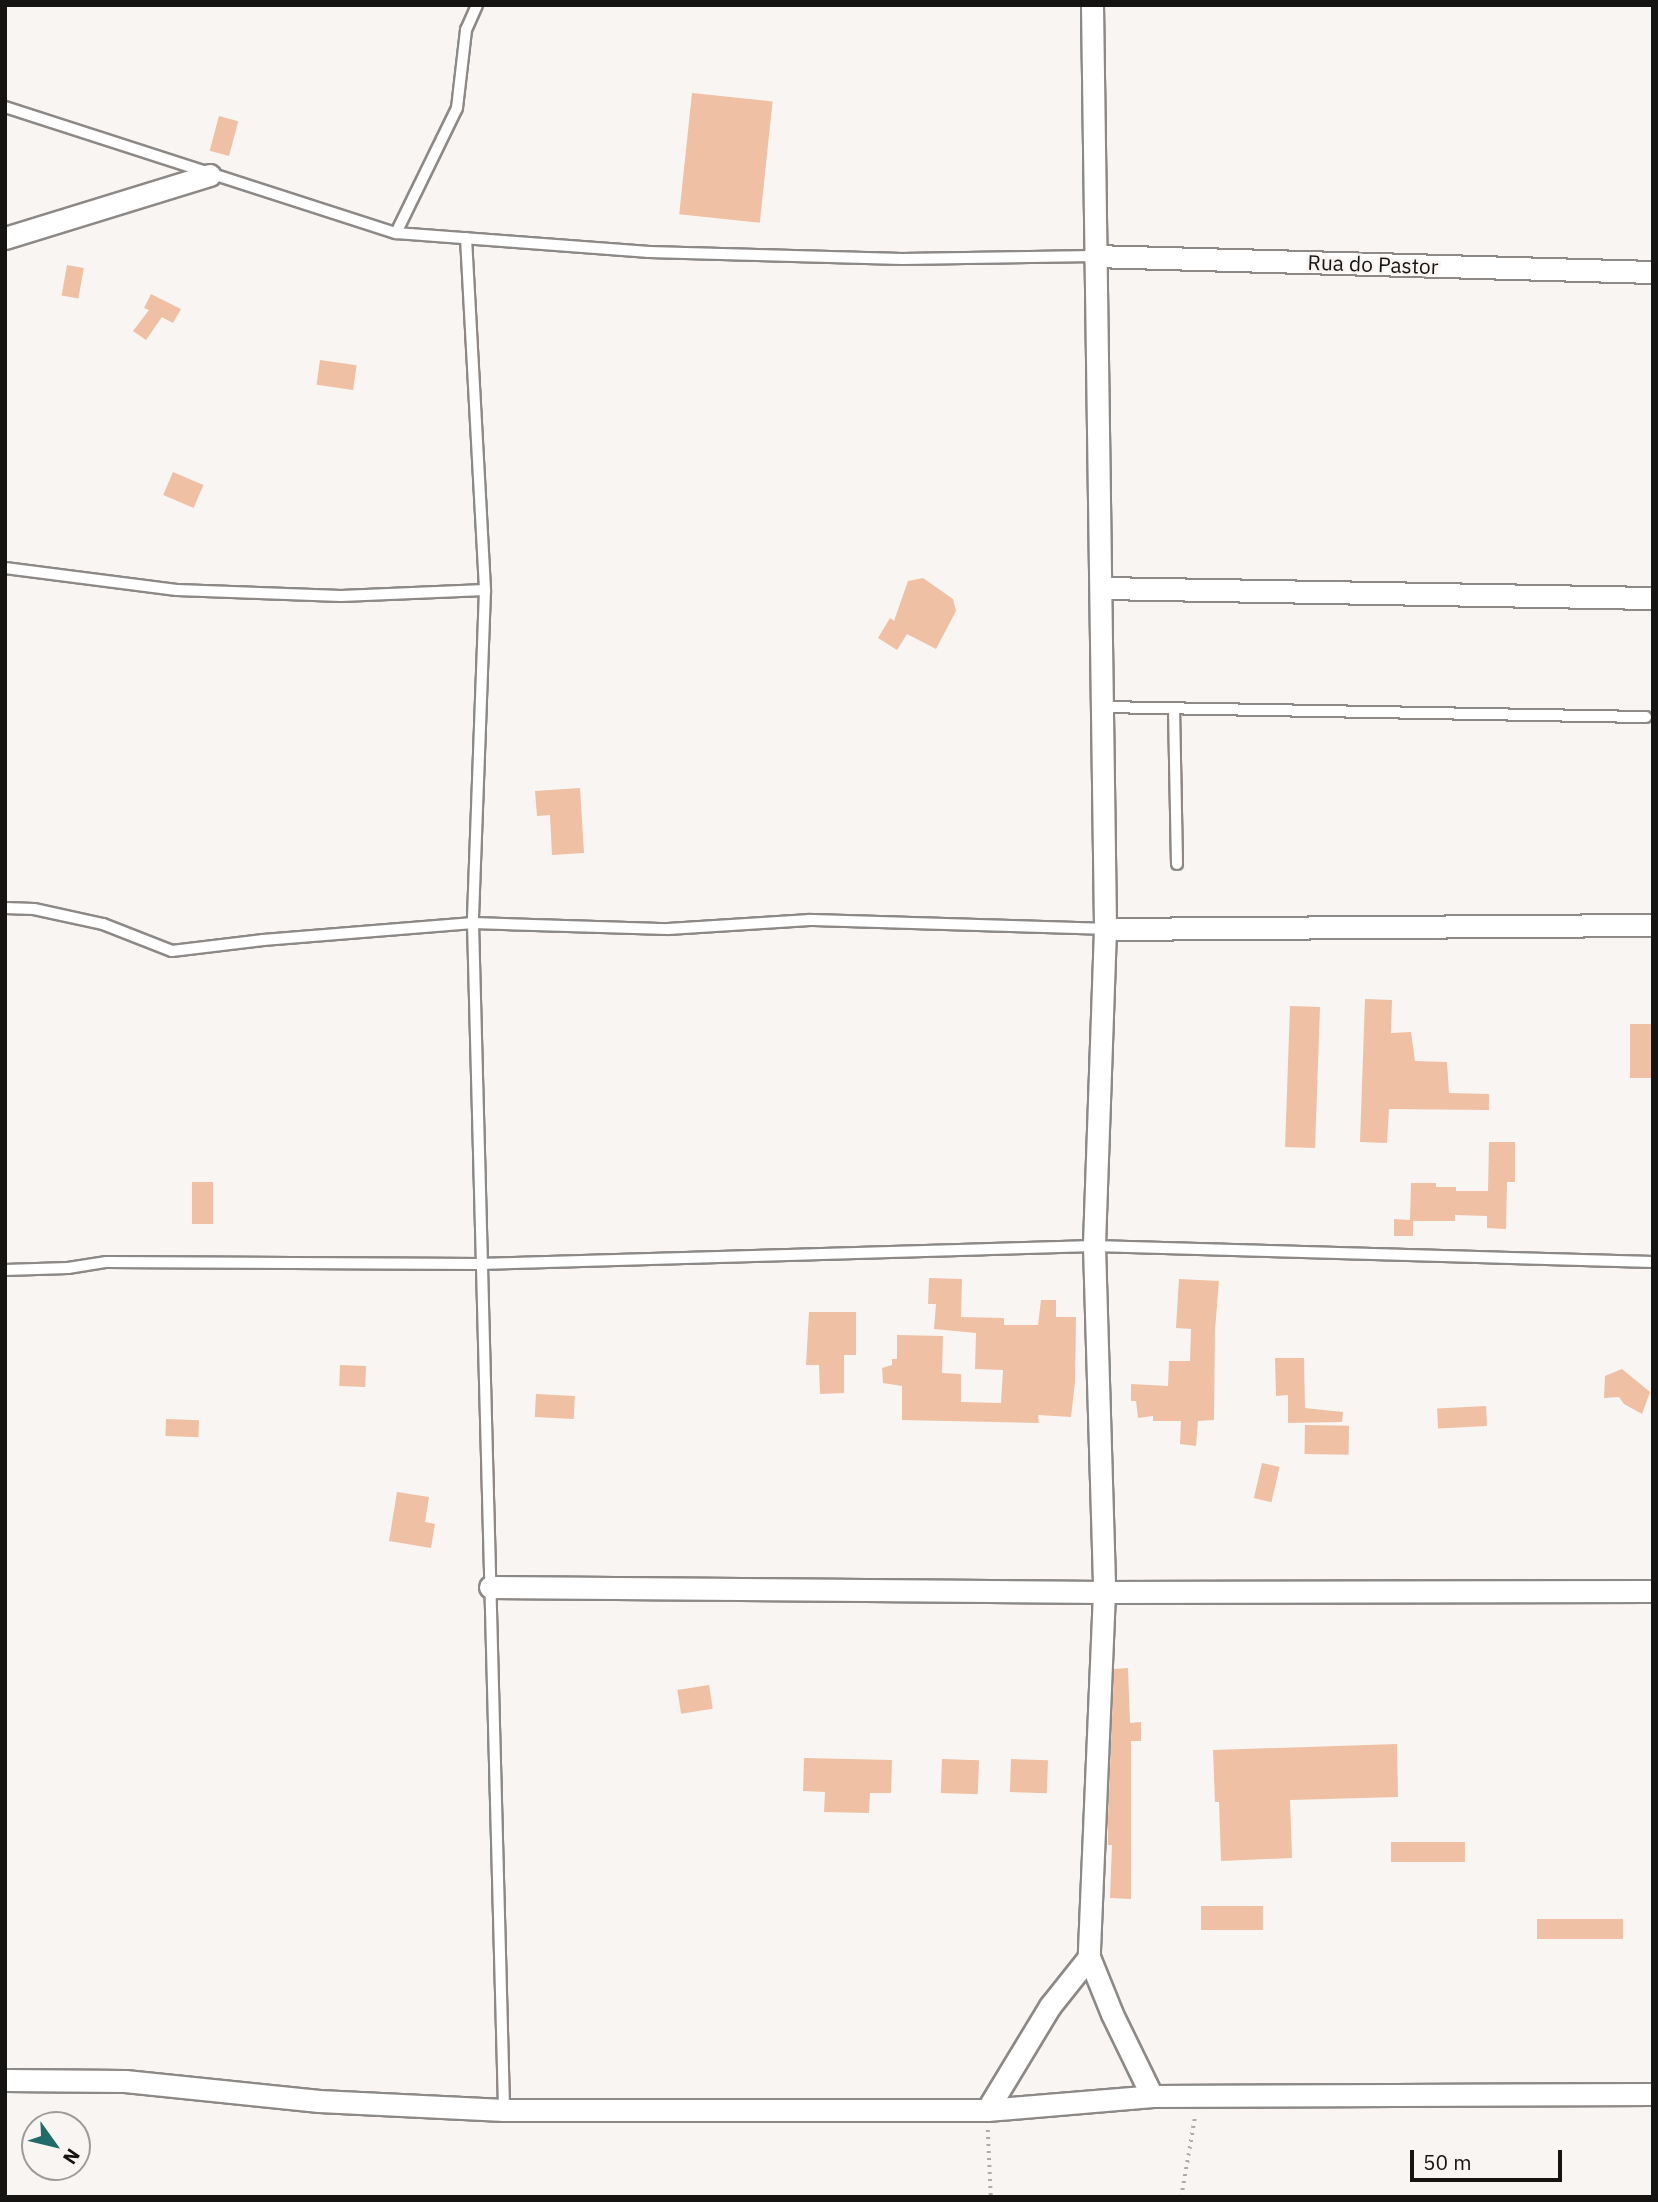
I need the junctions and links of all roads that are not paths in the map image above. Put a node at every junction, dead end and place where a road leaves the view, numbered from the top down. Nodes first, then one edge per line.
1 (477, 5) edge
2 (1092, 5) edge
3 (5, 107) edge
4 (210, 175) junction
5 (396, 233) junction
6 (5, 238) edge
7 (466, 238) junction
8 (1094, 256) junction
9 (1653, 272) edge
10 (5, 568) edge
11 (1101, 588) junction
12 (485, 590) junction
13 (1653, 598) edge
14 (1103, 707) junction
15 (1174, 708) junction
16 (1646, 717) dead end
17 (1177, 864) dead end
18 (5, 908) edge
19 (473, 923) junction
20 (1653, 925) edge
21 (1105, 929) junction
22 (1094, 1246) junction
23 (1653, 1262) edge
24 (479, 1264) junction
25 (5, 1270) edge
26 (490, 1587) junction
27 (1653, 1591) edge
28 (1104, 1592) junction
29 (1089, 1957) junction
30 (5, 2080) edge
31 (1653, 2094) edge
32 (1152, 2096) junction
33 (504, 2110) junction
34 (987, 2110) junction

1 - 5 lane
2 - 8 street
3 - 4 lane
4 - 5 lane
4 - 6 street
5 - 7 lane
7 - 8 lane
7 - 12 lane
8 - 9 street, Rua do Pastor
8 - 11 street
10 - 12 lane
11 - 13 street
11 - 14 street
12 - 19 lane
14 - 15 lane
14 - 21 street
15 - 16 lane
15 - 17 lane
18 - 19 lane
19 - 21 lane
19 - 24 lane
20 - 21 street
21 - 22 street
22 - 23 lane
22 - 24 lane
22 - 28 street
24 - 25 lane
24 - 26 lane
26 - 28 street
26 - 33 lane
27 - 28 street
28 - 29 street
29 - 32 street
29 - 34 street
30 - 33 street
31 - 32 street
32 - 34 street
33 - 34 street

